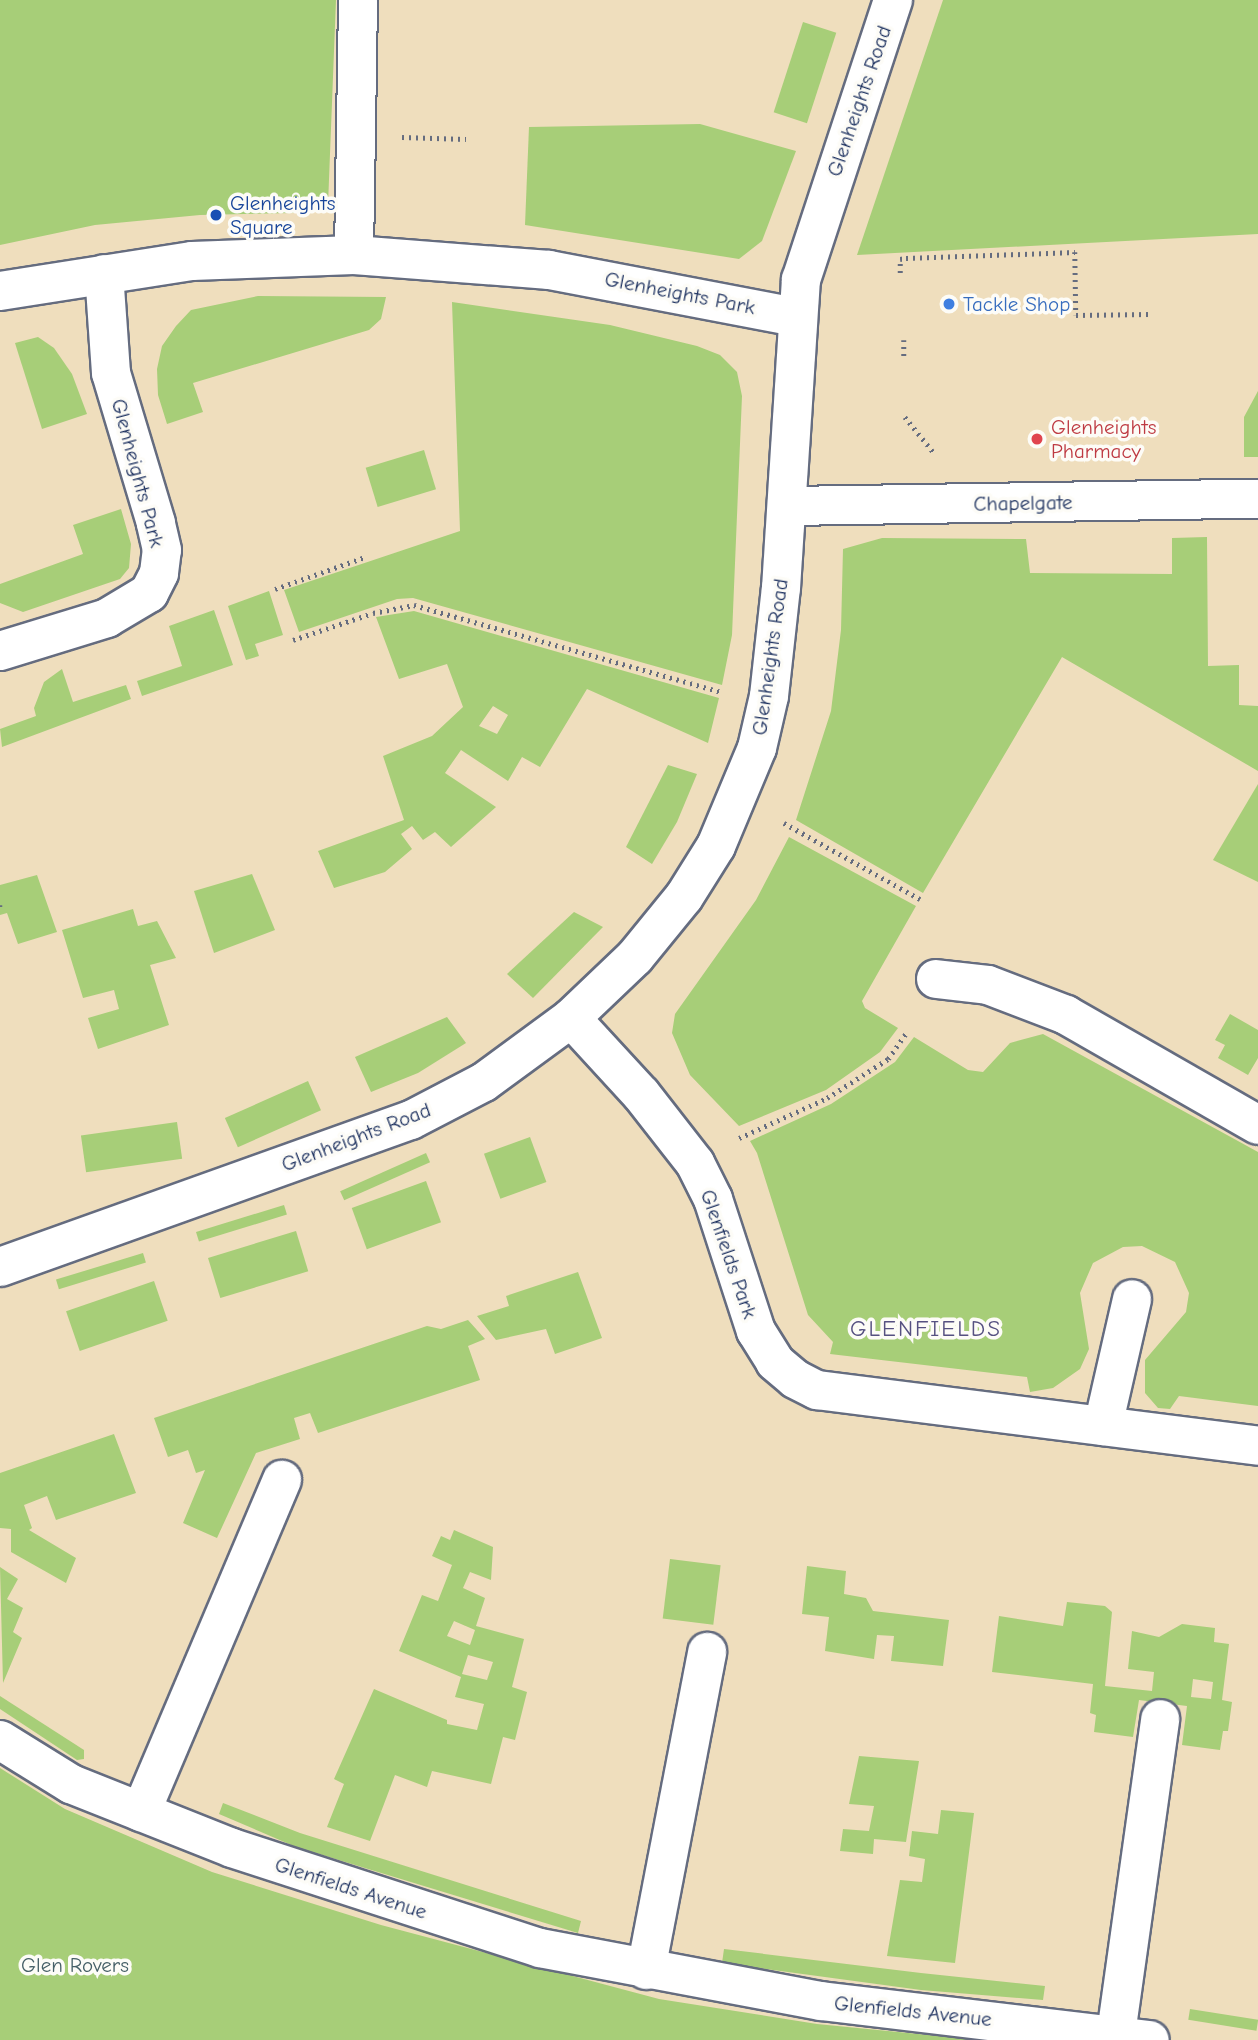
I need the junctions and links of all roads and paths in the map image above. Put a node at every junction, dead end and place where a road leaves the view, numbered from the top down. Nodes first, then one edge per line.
1 (358, 0) edge
2 (893, 0) edge
3 (398, 137) dead end
4 (467, 139) dead end
5 (354, 255) junction
6 (900, 273) dead end
7 (104, 274) junction
8 (0, 291) edge
9 (1150, 314) dead end
10 (796, 317) junction
11 (904, 340) dead end
12 (904, 360) dead end
13 (905, 417) dead end
14 (938, 457) dead end
15 (1258, 499) edge
16 (788, 506) junction
17 (365, 557) dead end
18 (275, 589) dead end
19 (293, 640) dead end
20 (0, 651) edge
21 (730, 694) dead end
22 (784, 823) dead end
23 (920, 899) dead end
24 (936, 979) dead end
25 (571, 1018) junction
26 (906, 1032) dead end
27 (1258, 1125) edge
28 (739, 1138) dead end
29 (0, 1267) edge
30 (1132, 1299) dead end
31 (1103, 1426) junction
32 (1258, 1446) edge
33 (282, 1480) dead end
34 (707, 1652) dead end
35 (1160, 1719) dead end
36 (0, 1740) edge
37 (141, 1812) junction
38 (646, 1970) junction
39 (1133, 2037) edge

1 - 5 street
2 - 10 street, Glenheights Road
3 - 4 path
5 - 7 street, Glenheights Park
5 - 10 street, Glenheights Park
6 - 9 path
7 - 8 street, Glenheights Park
7 - 20 street, Glenheights Park
10 - 16 street, Glenheights Road
11 - 12 path
13 - 14 path
15 - 16 street, Chapelgate
16 - 25 street, Glenheights Road
17 - 18 path
19 - 21 path
22 - 23 path
24 - 27 street
25 - 29 street, Glenheights Road
25 - 31 street, Glenfields Park
26 - 28 path
30 - 31 street
31 - 32 street, Glenfields Park
33 - 37 street
34 - 38 street
35 - 39 street, Glenfields Avenue
36 - 37 street, Glenfields Avenue
37 - 38 street, Glenfields Avenue
38 - 39 street, Glenfields Avenue

